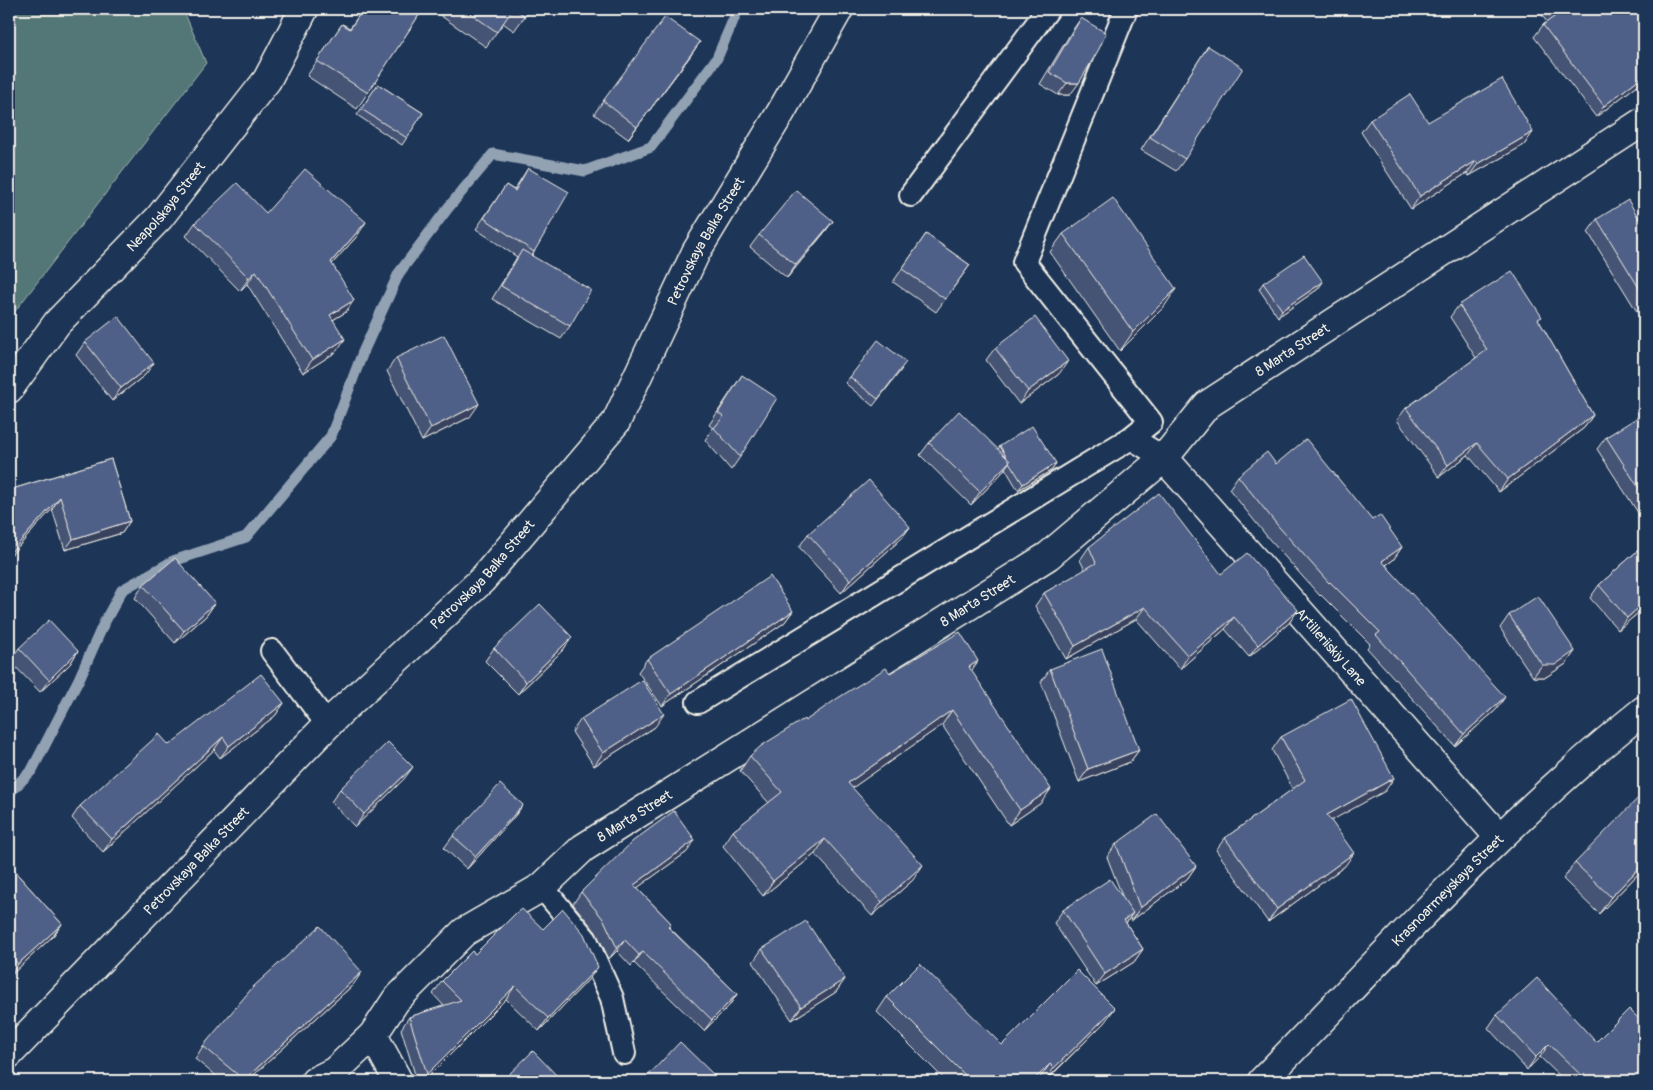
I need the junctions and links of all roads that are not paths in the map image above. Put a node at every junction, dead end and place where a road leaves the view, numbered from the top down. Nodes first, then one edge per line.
1 (304, 9) edge
2 (839, 9) edge
3 (1048, 9) edge
4 (1126, 9) edge
5 (1644, 121) edge
6 (911, 195) dead end
7 (9, 389) edge
8 (1131, 438) junction
9 (1164, 458) junction
10 (272, 651) dead end
11 (698, 702) dead end
12 (1644, 710) edge
13 (328, 725) junction
14 (1499, 837) junction
15 (542, 887) junction
16 (373, 1035) junction
17 (624, 1053) dead end
18 (9, 1054) edge
19 (315, 1081) edge
20 (398, 1081) edge
21 (1262, 1081) edge

1 - 7 street, Neapolskaya Street
2 - 13 street, Petrovskaya Balka Street
3 - 6 lane
4 - 8 lane
5 - 9 street, 8 Marta Street
8 - 9 lane
8 - 11 lane
9 - 14 street, Artilleriiskiy Lane
9 - 15 street, 8 Marta Street
10 - 13 lane
12 - 14 street, Krasnoarmeyskaya Street
13 - 18 street, Petrovskaya Balka Street
14 - 21 street, Krasnoarmeyskaya Street
15 - 16 street, 8 Marta Street
15 - 17 lane
16 - 19 street, 8 Marta Street
16 - 20 street

